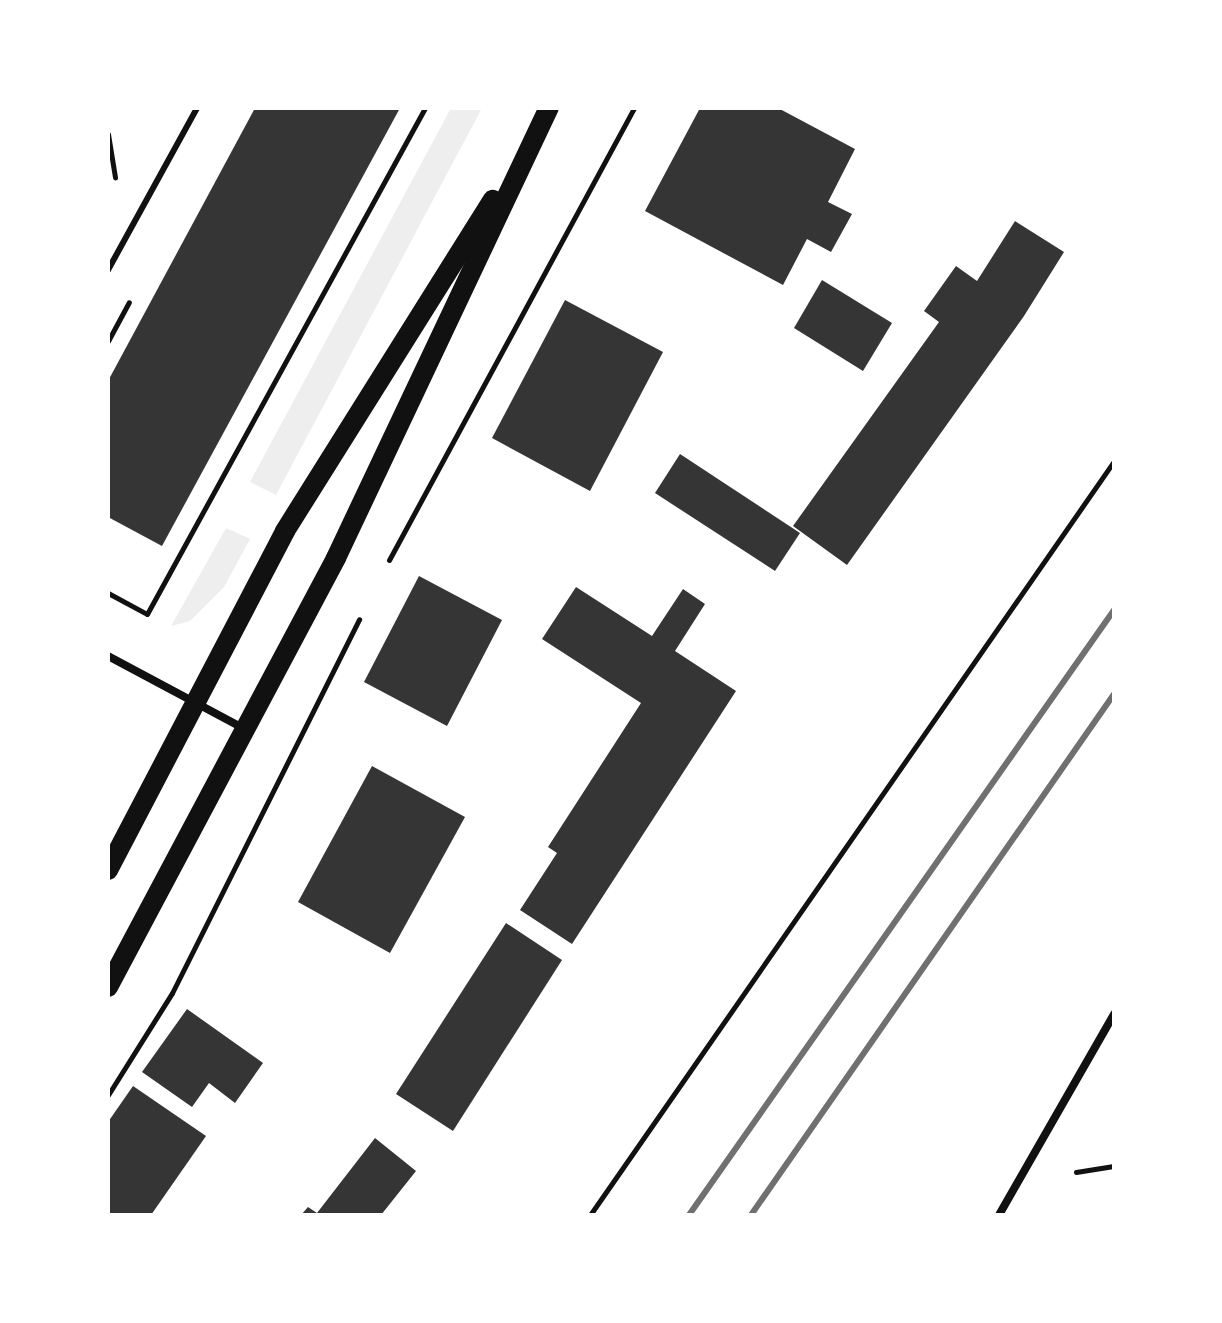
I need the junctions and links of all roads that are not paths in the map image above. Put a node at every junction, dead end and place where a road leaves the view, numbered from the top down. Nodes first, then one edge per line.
1 (197, 108) edge
2 (544, 117) edge
3 (108, 270) edge
4 (108, 656) edge
5 (196, 703) junction
6 (245, 729) junction
7 (108, 870) edge
8 (108, 987) edge
9 (1114, 1014) edge
10 (999, 1215) edge

1 - 3 lane
2 - 5 main road
2 - 6 main road
4 - 5 street
5 - 6 street
5 - 7 main road
6 - 8 main road
9 - 10 street

